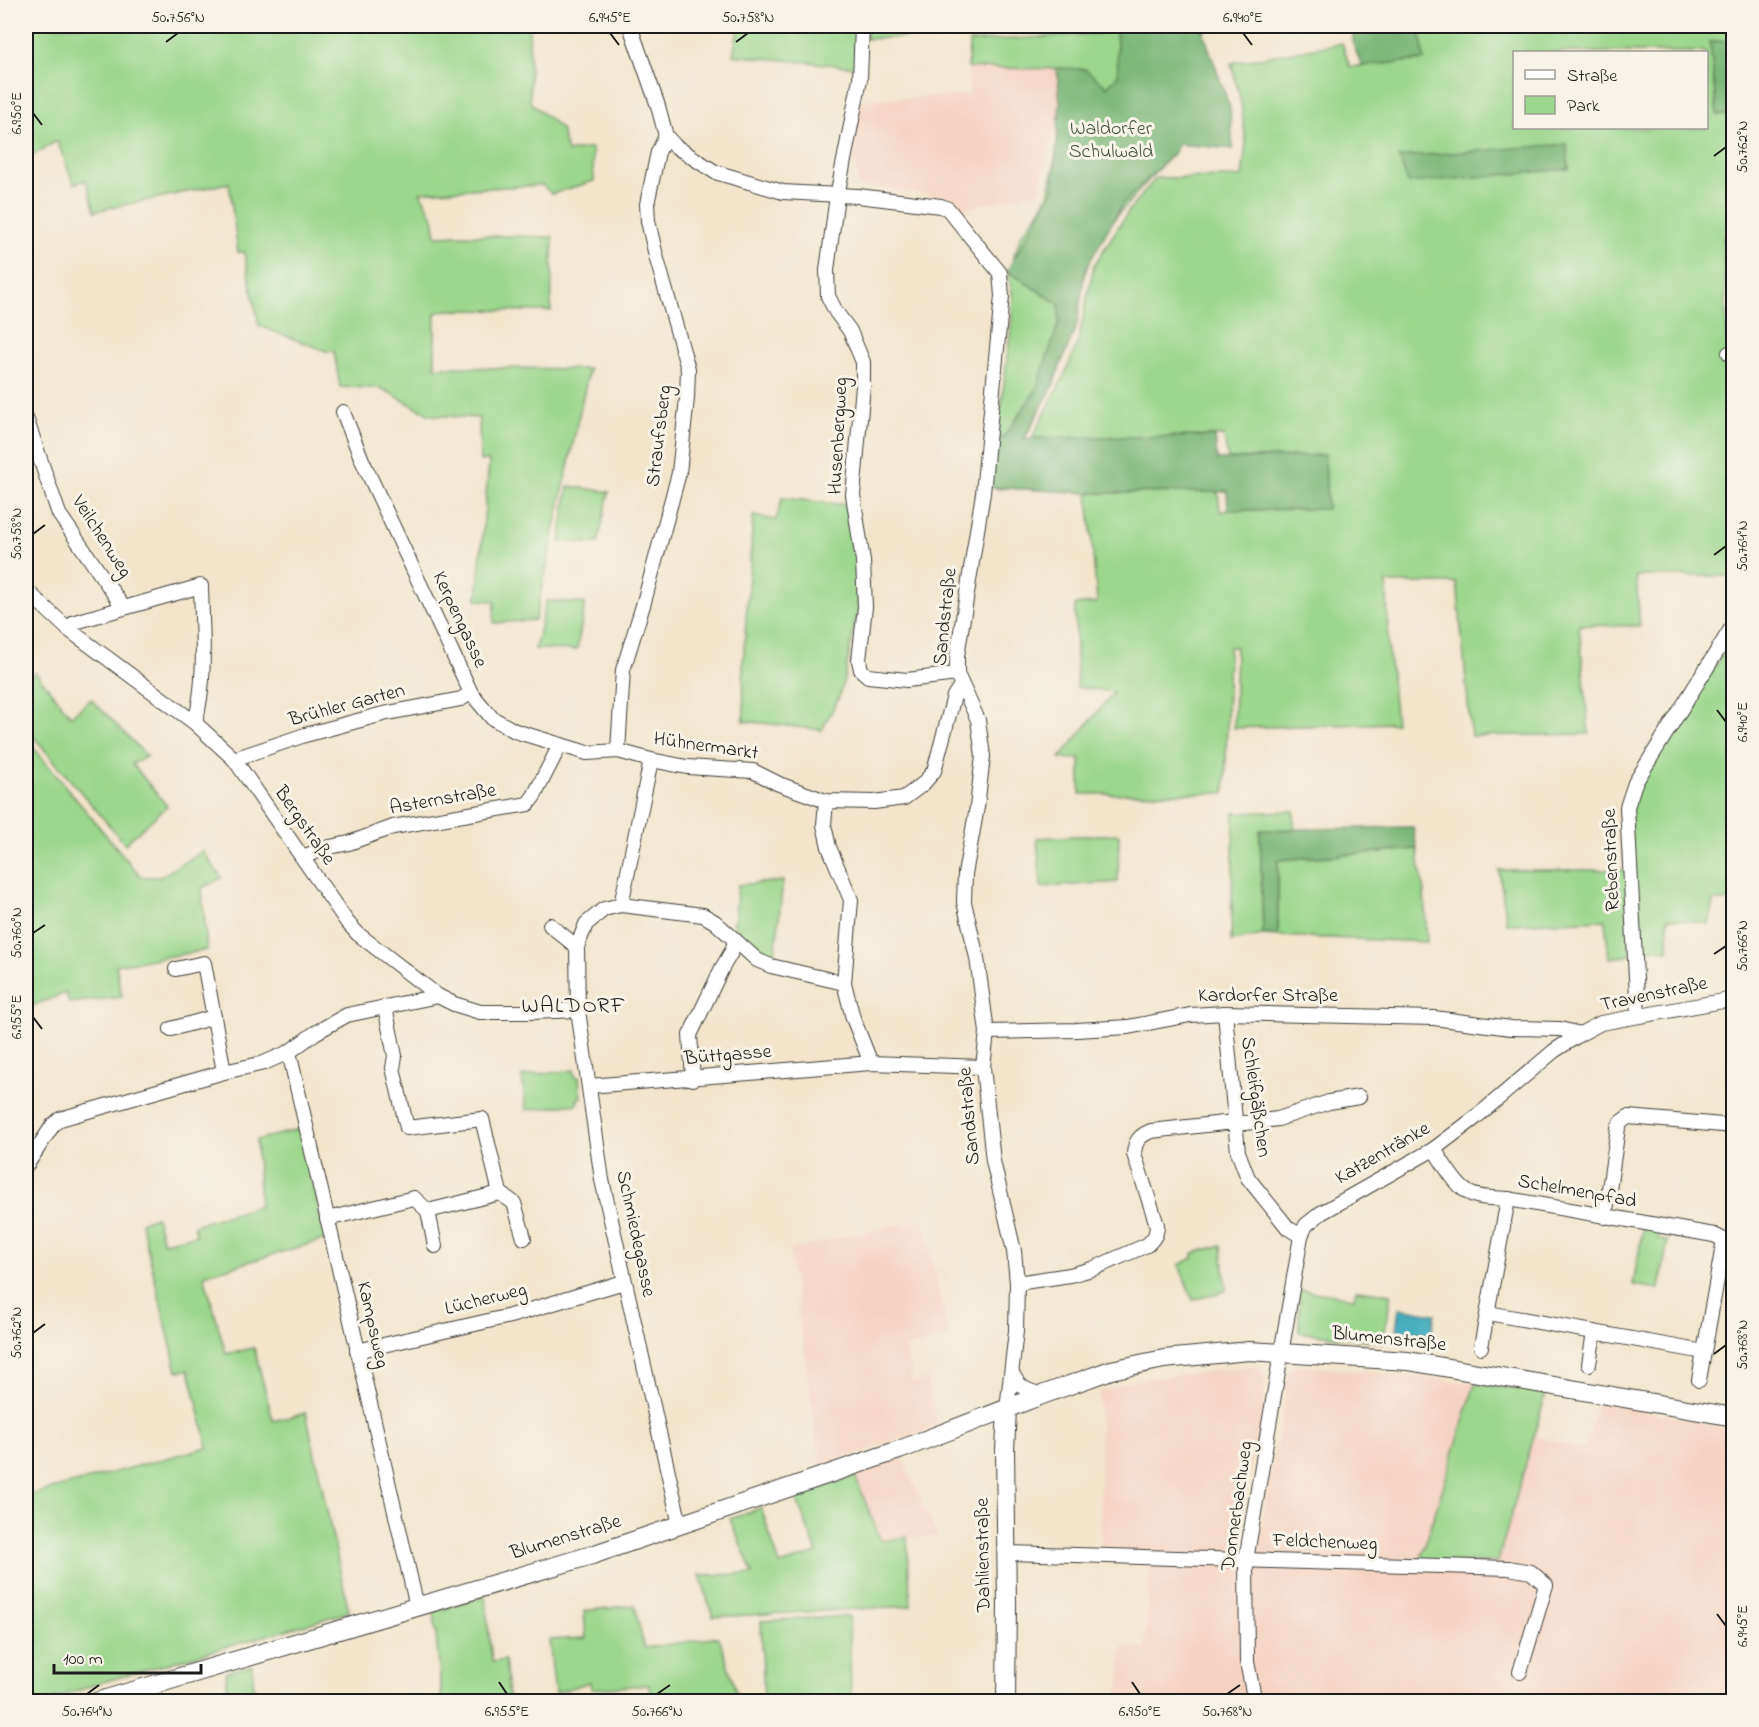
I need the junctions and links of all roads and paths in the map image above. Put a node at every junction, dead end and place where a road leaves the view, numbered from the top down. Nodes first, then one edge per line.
1 (630, 26) edge
2 (862, 26) edge
3 (666, 136) junction
4 (837, 196) junction
5 (343, 412) dead end
6 (26, 418) edge
7 (26, 590) edge
8 (123, 608) junction
9 (1734, 624) edge
10 (69, 629) junction
11 (959, 680) junction
12 (471, 693) junction
13 (195, 723) junction
14 (560, 745) junction
15 (618, 751) junction
16 (234, 759) junction
17 (651, 760) junction
18 (826, 801) junction
19 (303, 857) junction
20 (621, 905) junction
21 (550, 926) dead end
22 (735, 941) junction
23 (577, 947) junction
24 (176, 969) dead end
25 (844, 982) junction
26 (438, 996) junction
27 (1734, 999) edge
28 (385, 1007) junction
29 (578, 1010) junction
30 (1225, 1013) junction
31 (1638, 1016) junction
32 (214, 1017) junction
33 (1441, 1018) joint
34 (171, 1029) dead end
35 (987, 1032) junction
36 (1580, 1034) junction
37 (289, 1052) junction
38 (871, 1063) junction
39 (983, 1067) junction
40 (224, 1072) junction
41 (693, 1078) junction
42 (589, 1086) junction
43 (1359, 1097) dead end
44 (1235, 1123) junction
45 (1734, 1126) edge
46 (1434, 1149) junction
47 (26, 1166) edge
48 (500, 1193) junction
49 (1508, 1199) junction
50 (428, 1210) junction
51 (1605, 1217) junction
52 (327, 1219) junction
53 (1301, 1236) junction
54 (524, 1238) dead end
55 (1729, 1240) edge
56 (435, 1246) dead end
57 (624, 1282) junction
58 (1017, 1283) junction
59 (1488, 1313) junction
60 (1594, 1332) junction
61 (1482, 1347) dead end
62 (357, 1351) junction
63 (1281, 1352) junction
64 (1704, 1352) junction
65 (1589, 1364) dead end
66 (1012, 1373) junction
67 (1700, 1380) dead end
68 (1042, 1395) junction
69 (1007, 1409) junction
70 (1734, 1417) edge
71 (965, 1425) junction
72 (1005, 1450) junction
73 (680, 1525) junction
74 (1007, 1553) junction
75 (1246, 1560) junction
76 (417, 1607) junction
77 (1520, 1672) dead end
78 (96, 1701) edge
79 (1006, 1701) edge
80 (1255, 1701) edge

1 - 3 street
2 - 4 street, Husenbergweg
3 - 4 street, Sandstraße
3 - 15 street, Straufsberg
4 - 11 street, Husenbergweg
4 - 11 street, Sandstraße
5 - 12 street, Kerpengasse
6 - 8 street, Veilchenweg
7 - 10 street, Bergstraße
8 - 10 street
8 - 13 street
9 - 31 street, Rebenstraße
10 - 13 street, Bergstraße
11 - 18 street, Hühnermarkt
11 - 35 street, Sandstraße
12 - 14 street, Kerpengasse
12 - 16 street, Brühler Garten
13 - 16 street, Bergstraße
14 - 15 street, Kerpengasse
14 - 19 street, Asternstraße
15 - 17 street, Hühnermarkt
16 - 19 street, Bergstraße
17 - 18 street, Hühnermarkt
17 - 20 street
18 - 25 street
19 - 26 street, Bergstraße
20 - 22 street
20 - 23 street, Schmiedegasse
21 - 23 street
22 - 25 street
22 - 41 street
23 - 29 street, Schmiedegasse
24 - 32 street
25 - 38 street
26 - 28 street
26 - 29 street, Bergstraße
27 - 31 street, Travenstraße
28 - 37 street
28 - 48 street
29 - 42 street, Schmiedegasse
30 - 33 street, Kardorfer Straße
30 - 35 street, Kardorfer Straße
30 - 44 street, Schleifgäßchen
31 - 36 street, Travenstraße
32 - 34 street
32 - 40 street
33 - 36 street, Travenstraße
35 - 39 street, Sandstraße
36 - 46 street, Katzentränke
37 - 40 street
37 - 52 street, Kampsweg
38 - 39 street, Büttgasse
38 - 41 street, Büttgasse
39 - 58 street, Sandstraße
40 - 47 street
41 - 42 street, Büttgasse
42 - 57 street, Schmiedegasse
43 - 44 street
44 - 53 street, Schleifgäßchen
44 - 58 street
45 - 51 street
46 - 49 street, Schelmenpfad
46 - 53 street, Katzentränke
48 - 50 street
48 - 54 street
49 - 51 street, Schelmenpfad
49 - 59 street
50 - 52 street
50 - 56 street
51 - 55 street, Schelmenpfad
52 - 62 street, Kampsweg
53 - 63 street
55 - 64 street
57 - 62 street, Lücherweg
57 - 73 street, Schmiedegasse
58 - 66 street, Sandstraße
59 - 60 street
59 - 61 street
60 - 64 street
60 - 65 street
62 - 76 street, Kampsweg
63 - 68 main road, Blumenstraße
63 - 70 main road, Blumenstraße
63 - 75 street, Donnerbachweg
64 - 67 street
66 - 68 street
66 - 69 street, Sandstraße
68 - 69 main road, Blumenstraße
69 - 71 main road, Blumenstraße
69 - 72 main road, Dahlienstraße
71 - 72 main road
71 - 73 main road, Blumenstraße
72 - 74 main road, Dahlienstraße
73 - 76 main road, Blumenstraße
74 - 75 street, Feldchenweg
74 - 79 main road, Dahlienstraße
75 - 77 street, Feldchenweg
75 - 80 street, Donnerbachweg
76 - 78 main road, Blumenstraße

